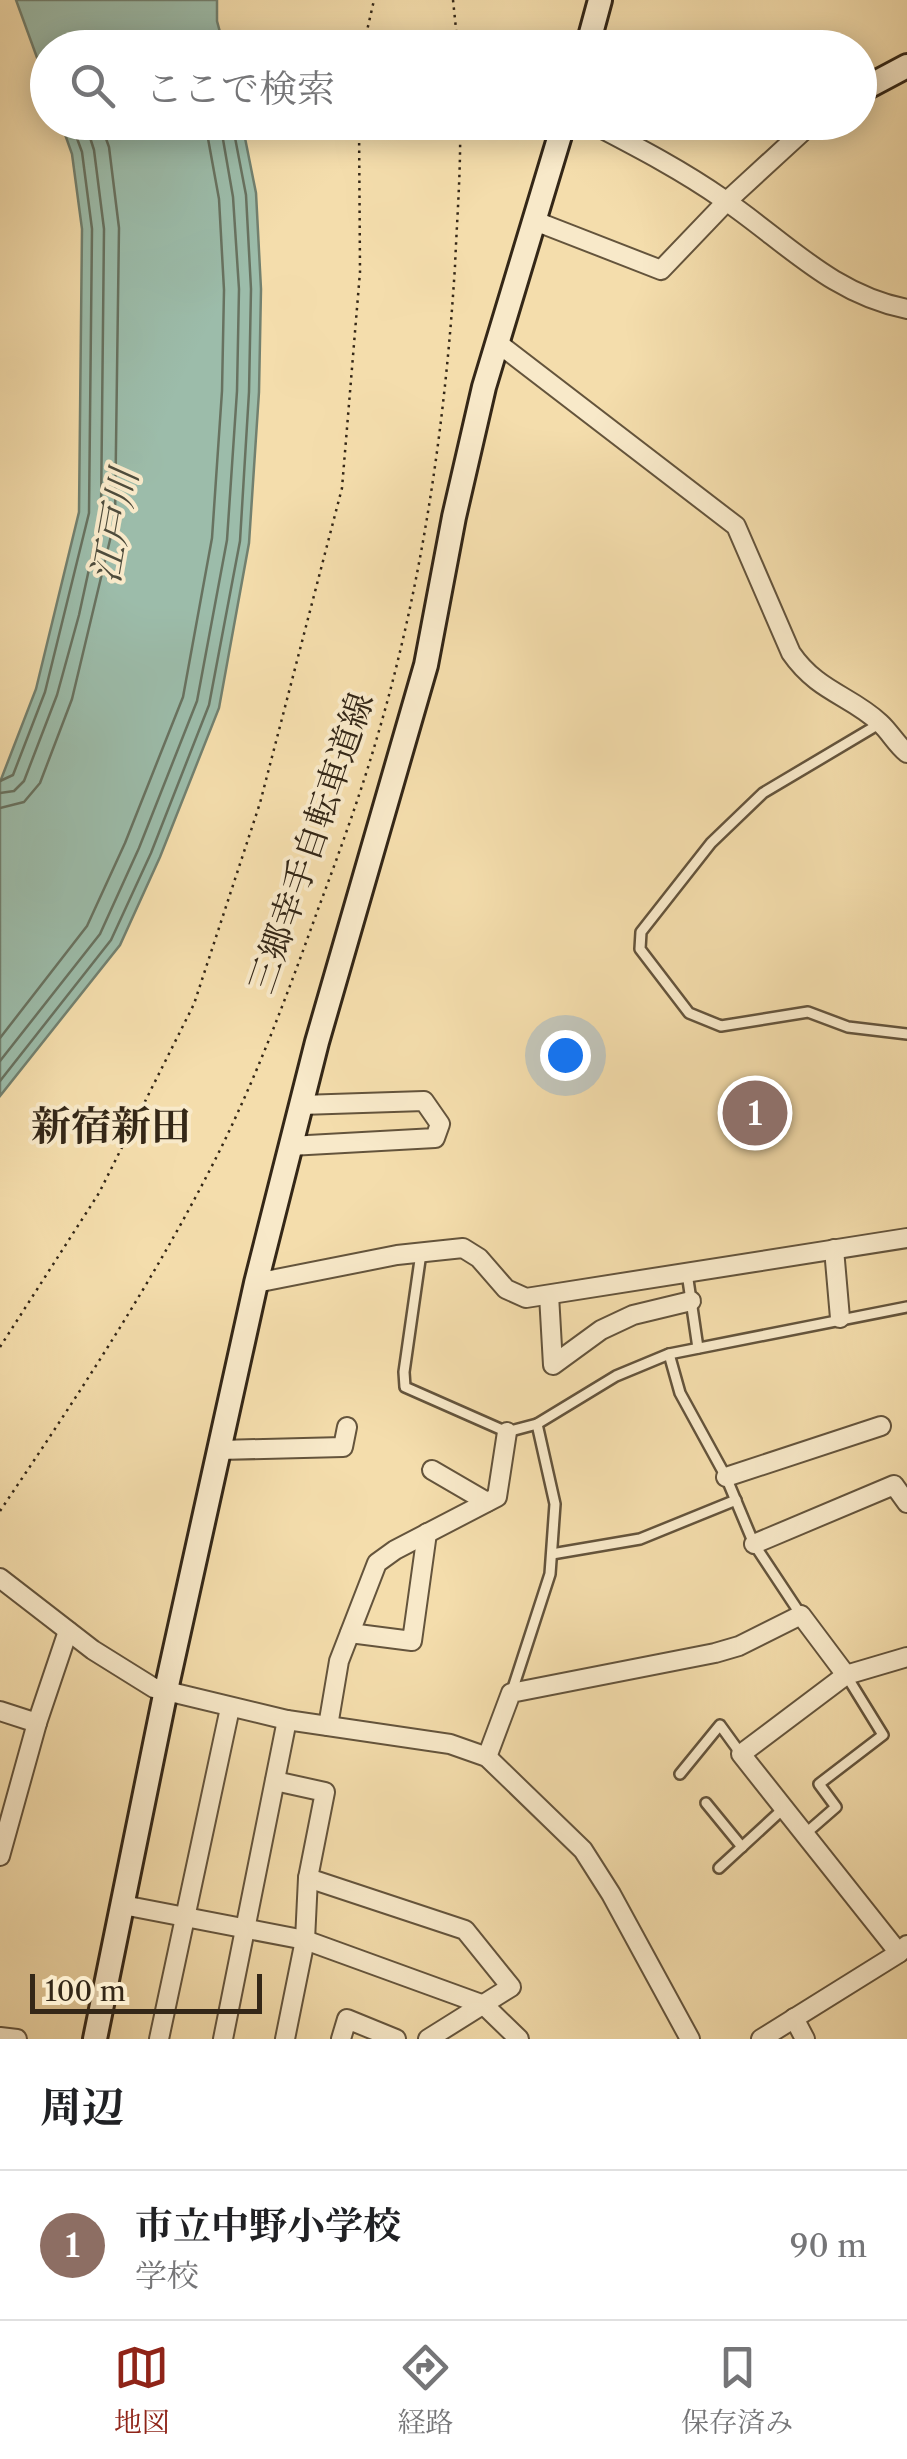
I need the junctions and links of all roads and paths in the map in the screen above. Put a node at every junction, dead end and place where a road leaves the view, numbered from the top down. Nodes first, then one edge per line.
1 (374, 0) edge
2 (453, 0) edge
3 (600, 0) edge
4 (367, 30) edge
5 (456, 30) edge
6 (596, 30) edge
7 (907, 66) edge
8 (877, 82) edge
9 (360, 140) edge
10 (459, 140) edge
11 (559, 140) edge
12 (624, 140) edge
13 (793, 140) edge
14 (727, 201) junction
15 (535, 221) junction
16 (907, 309) edge
17 (499, 344) junction
18 (881, 723) junction
19 (907, 753) edge
20 (907, 1034) edge
21 (301, 1105) junction
22 (290, 1146) junction
23 (907, 1238) edge
24 (834, 1250) junction
25 (421, 1253) junction
26 (687, 1272) junction
27 (256, 1283) junction
28 (549, 1295) junction
29 (691, 1301) junction
30 (907, 1306) edge
31 (840, 1318) junction
32 (0, 1347) edge
33 (698, 1348) junction
34 (669, 1354) junction
35 (536, 1424) junction
36 (346, 1426) dead end
37 (880, 1426) dead end
38 (507, 1432) junction
39 (220, 1450) junction
40 (432, 1470) dead end
41 (726, 1477) junction
42 (736, 1500) junction
43 (486, 1502) junction
44 (907, 1503) edge
45 (0, 1510) edge
46 (427, 1533) junction
47 (754, 1544) junction
48 (552, 1554) junction
49 (0, 1578) edge
50 (800, 1615) junction
51 (68, 1631) junction
52 (350, 1633) junction
53 (907, 1657) edge
54 (846, 1675) junction
55 (166, 1690) junction
56 (512, 1693) junction
57 (230, 1708) junction
58 (0, 1712) edge
59 (287, 1720) junction
60 (38, 1722) junction
61 (328, 1726) junction
62 (741, 1754) junction
63 (487, 1757) junction
64 (680, 1774) dead end
65 (276, 1781) junction
66 (706, 1803) dead end
67 (6, 1805) edge
68 (784, 1808) junction
69 (805, 1834) junction
70 (742, 1847) junction
71 (0, 1856) edge
72 (719, 1868) dead end
73 (308, 1878) junction
74 (123, 1904) junction
75 (186, 1917) junction
76 (246, 1929) junction
77 (306, 1940) junction
78 (903, 1949) edge
79 (484, 2005) junction
80 (794, 2018) junction
81 (0, 2037) edge
82 (16, 2039) edge
83 (96, 2039) edge
84 (159, 2039) edge
85 (223, 2039) edge
86 (285, 2039) edge
87 (341, 2039) edge
88 (396, 2039) edge
89 (428, 2039) edge
90 (519, 2039) edge
91 (690, 2039) edge
92 (760, 2039) edge
93 (805, 2039) edge

1 - 4 path
2 - 5 path
3 - 6 street
7 - 8 street
9 - 32 path
10 - 45 path, 三郷幸手自転車道線
11 - 15 street
12 - 14 street
13 - 14 street
14 - 15 street
14 - 16 street
15 - 17 street
17 - 18 street
17 - 21 street
18 - 19 street
18 - 20 lane
21 - 22 street
21 - 22 street
22 - 27 street
23 - 24 street
24 - 26 street
24 - 31 street
25 - 27 street
25 - 28 street
25 - 38 lane
26 - 28 street
26 - 29 lane
27 - 39 street
28 - 29 street
29 - 33 lane
30 - 31 lane
31 - 33 lane
33 - 34 lane
34 - 35 lane
34 - 41 lane
35 - 38 lane
35 - 48 lane
36 - 39 street
37 - 41 street
38 - 43 street
39 - 55 street
40 - 43 street
41 - 42 lane
42 - 47 lane
42 - 48 lane
43 - 46 street
44 - 47 street
46 - 52 street
46 - 52 street
47 - 50 lane
48 - 56 lane
49 - 51 street
50 - 54 street
50 - 56 street
51 - 55 street
51 - 60 street
52 - 61 street
53 - 54 street
54 - 62 street
54 - 69 lane
55 - 57 street
55 - 74 street
56 - 63 street
57 - 59 street
57 - 75 street
58 - 60 street
59 - 61 street
59 - 65 street
60 - 67 street
61 - 63 street
62 - 64 lane
62 - 68 street
63 - 91 street
65 - 73 street
65 - 76 street
66 - 70 lane
67 - 71 street
68 - 69 street
68 - 70 lane
69 - 78 street
70 - 72 lane
73 - 77 street
73 - 79 street
74 - 75 street
74 - 83 street
75 - 76 street
75 - 84 street
76 - 77 street
76 - 85 street
77 - 79 street
77 - 86 street
78 - 80 street
79 - 89 street
79 - 90 street
80 - 92 street
80 - 93 street
81 - 82 street
87 - 88 street

